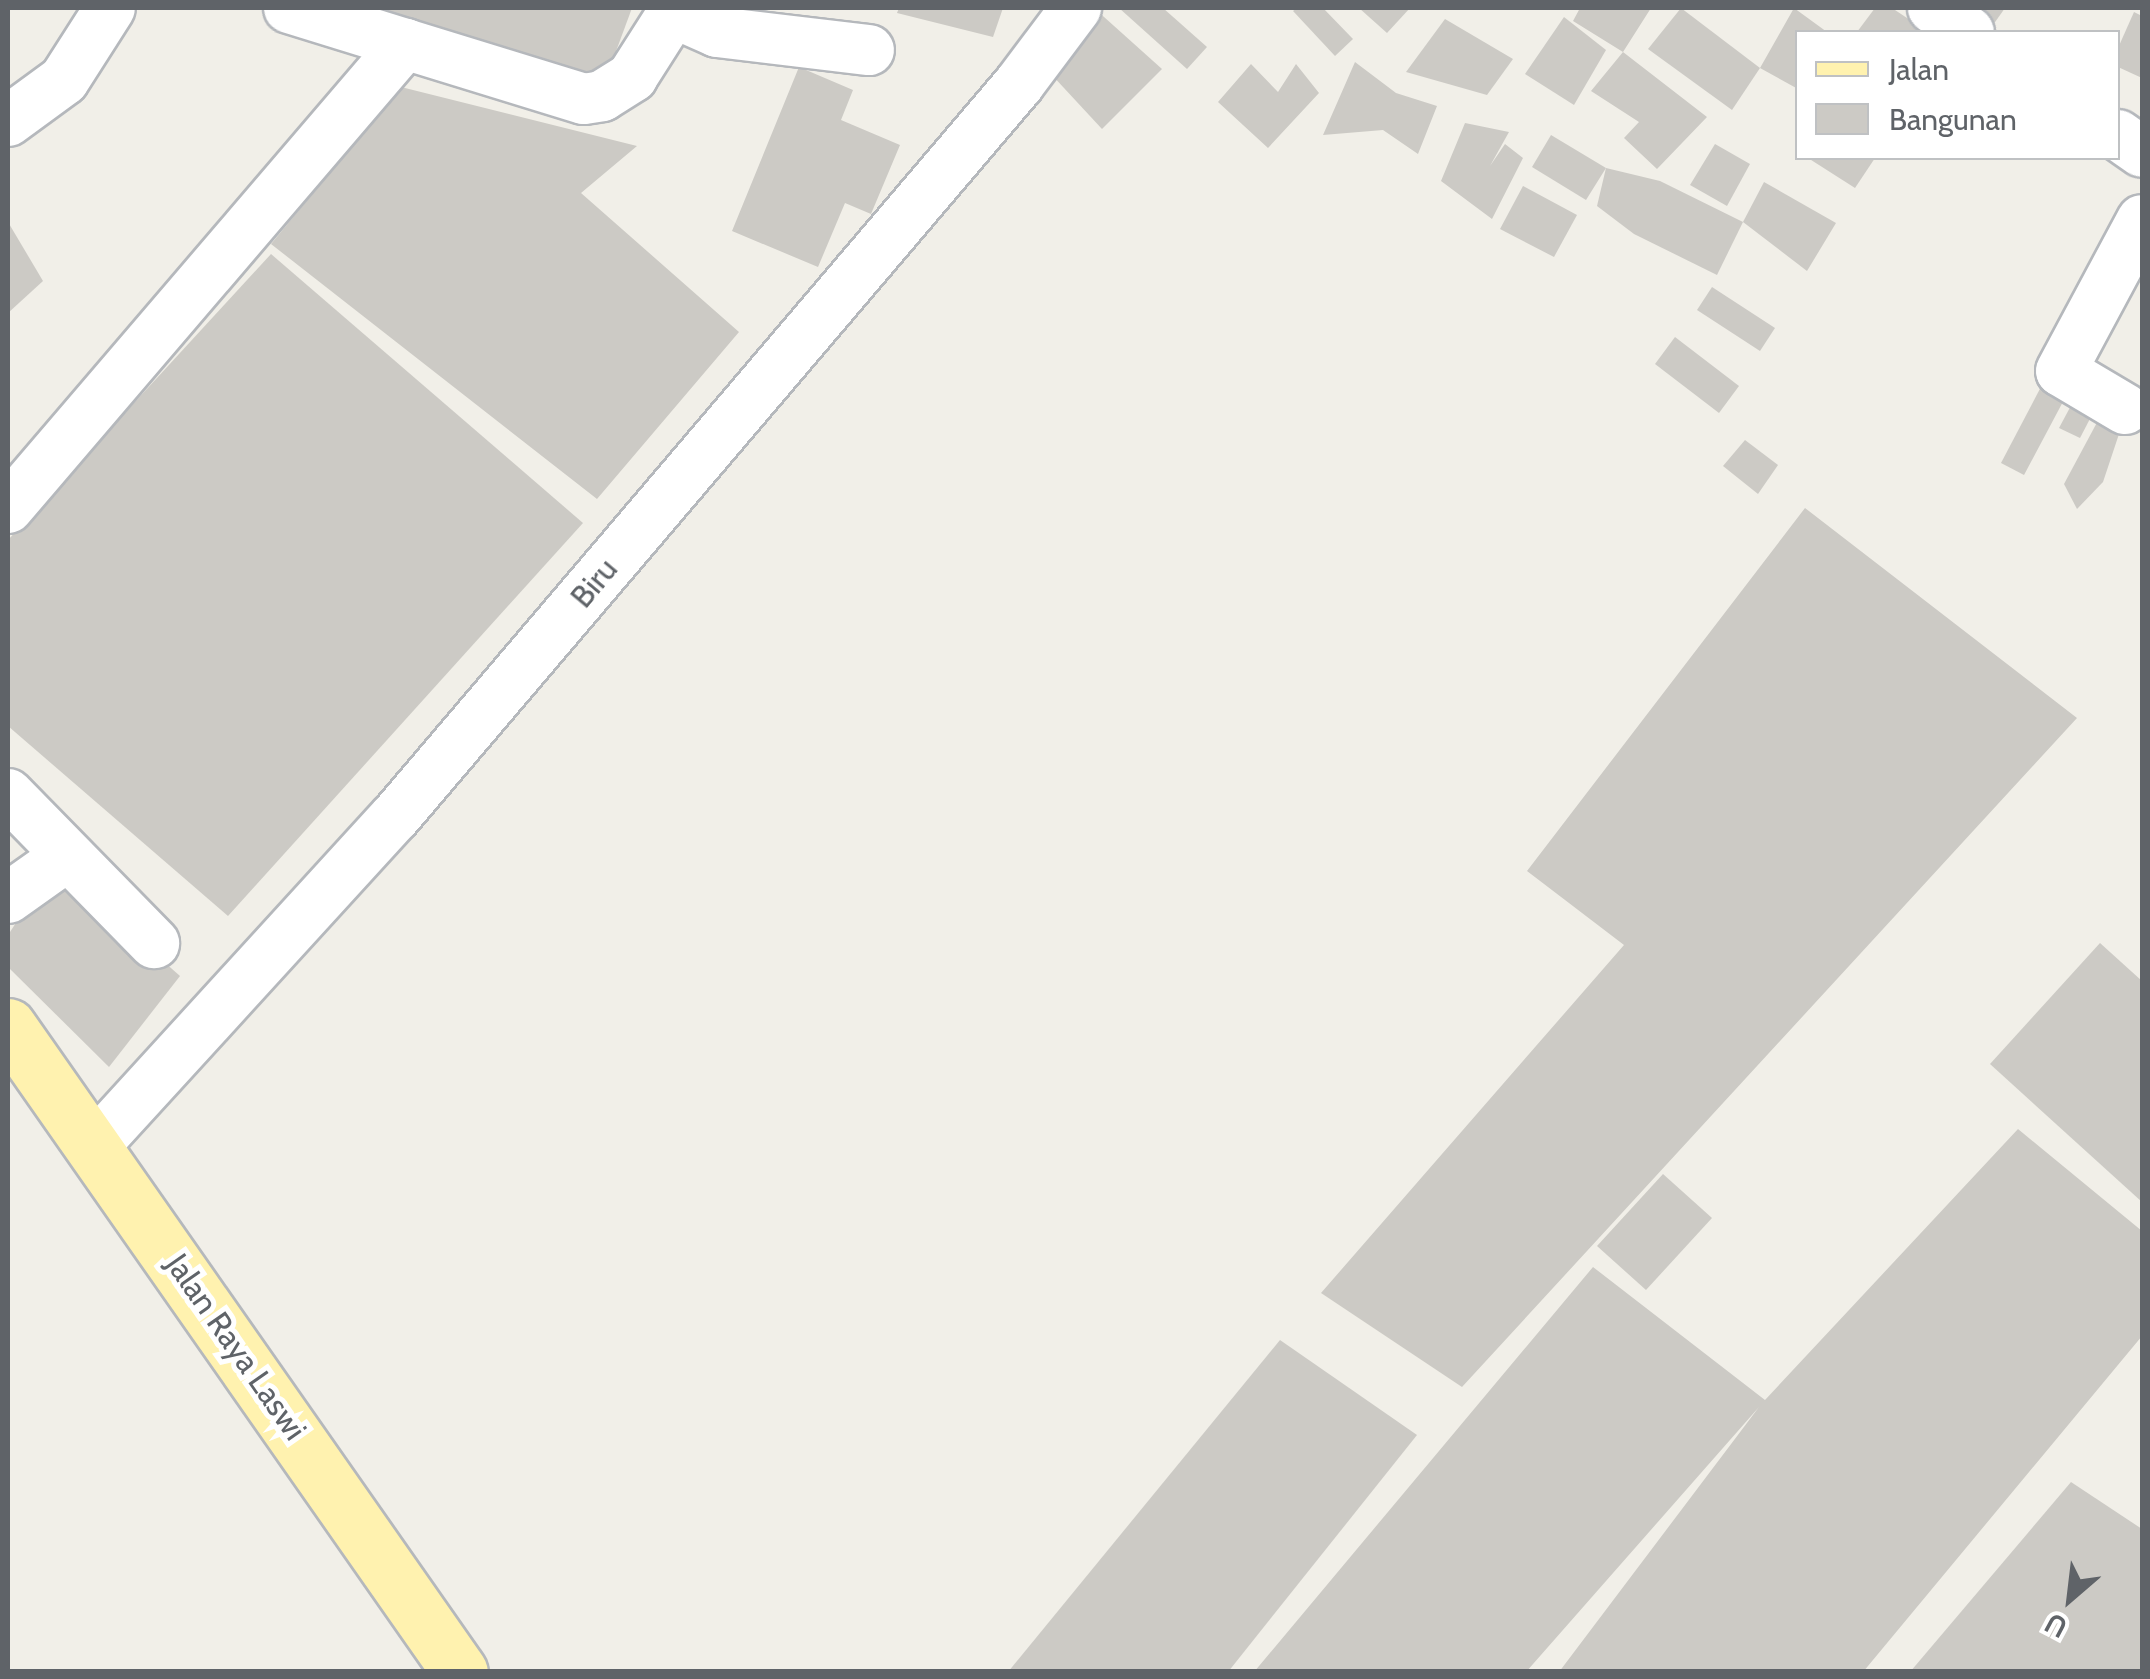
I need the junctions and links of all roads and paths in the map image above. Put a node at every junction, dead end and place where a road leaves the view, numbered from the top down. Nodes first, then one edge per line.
1 (110, 8) edge
2 (289, 8) edge
3 (1076, 8) edge
4 (1933, 8) edge
5 (675, 10) edge
6 (1966, 30) edge
7 (405, 44) junction
8 (869, 50) dead end
9 (8, 121) edge
10 (2120, 136) edge
11 (2142, 152) edge
12 (2142, 220) edge
13 (2124, 410) dead end
14 (8, 508) edge
15 (8, 794) edge
16 (67, 856) junction
17 (8, 898) edge
18 (154, 943) dead end
19 (8, 1026) edge
20 (96, 1144) junction
21 (460, 1672) edge

1 - 9 street
2 - 7 street
3 - 20 street, Biru
4 - 6 street
5 - 7 street
5 - 8 street
7 - 14 street
10 - 11 street
12 - 13 street
15 - 16 street
16 - 17 street
16 - 18 street
19 - 20 main road, Jalan Raya Laswi
20 - 21 main road, Jalan Raya Laswi

